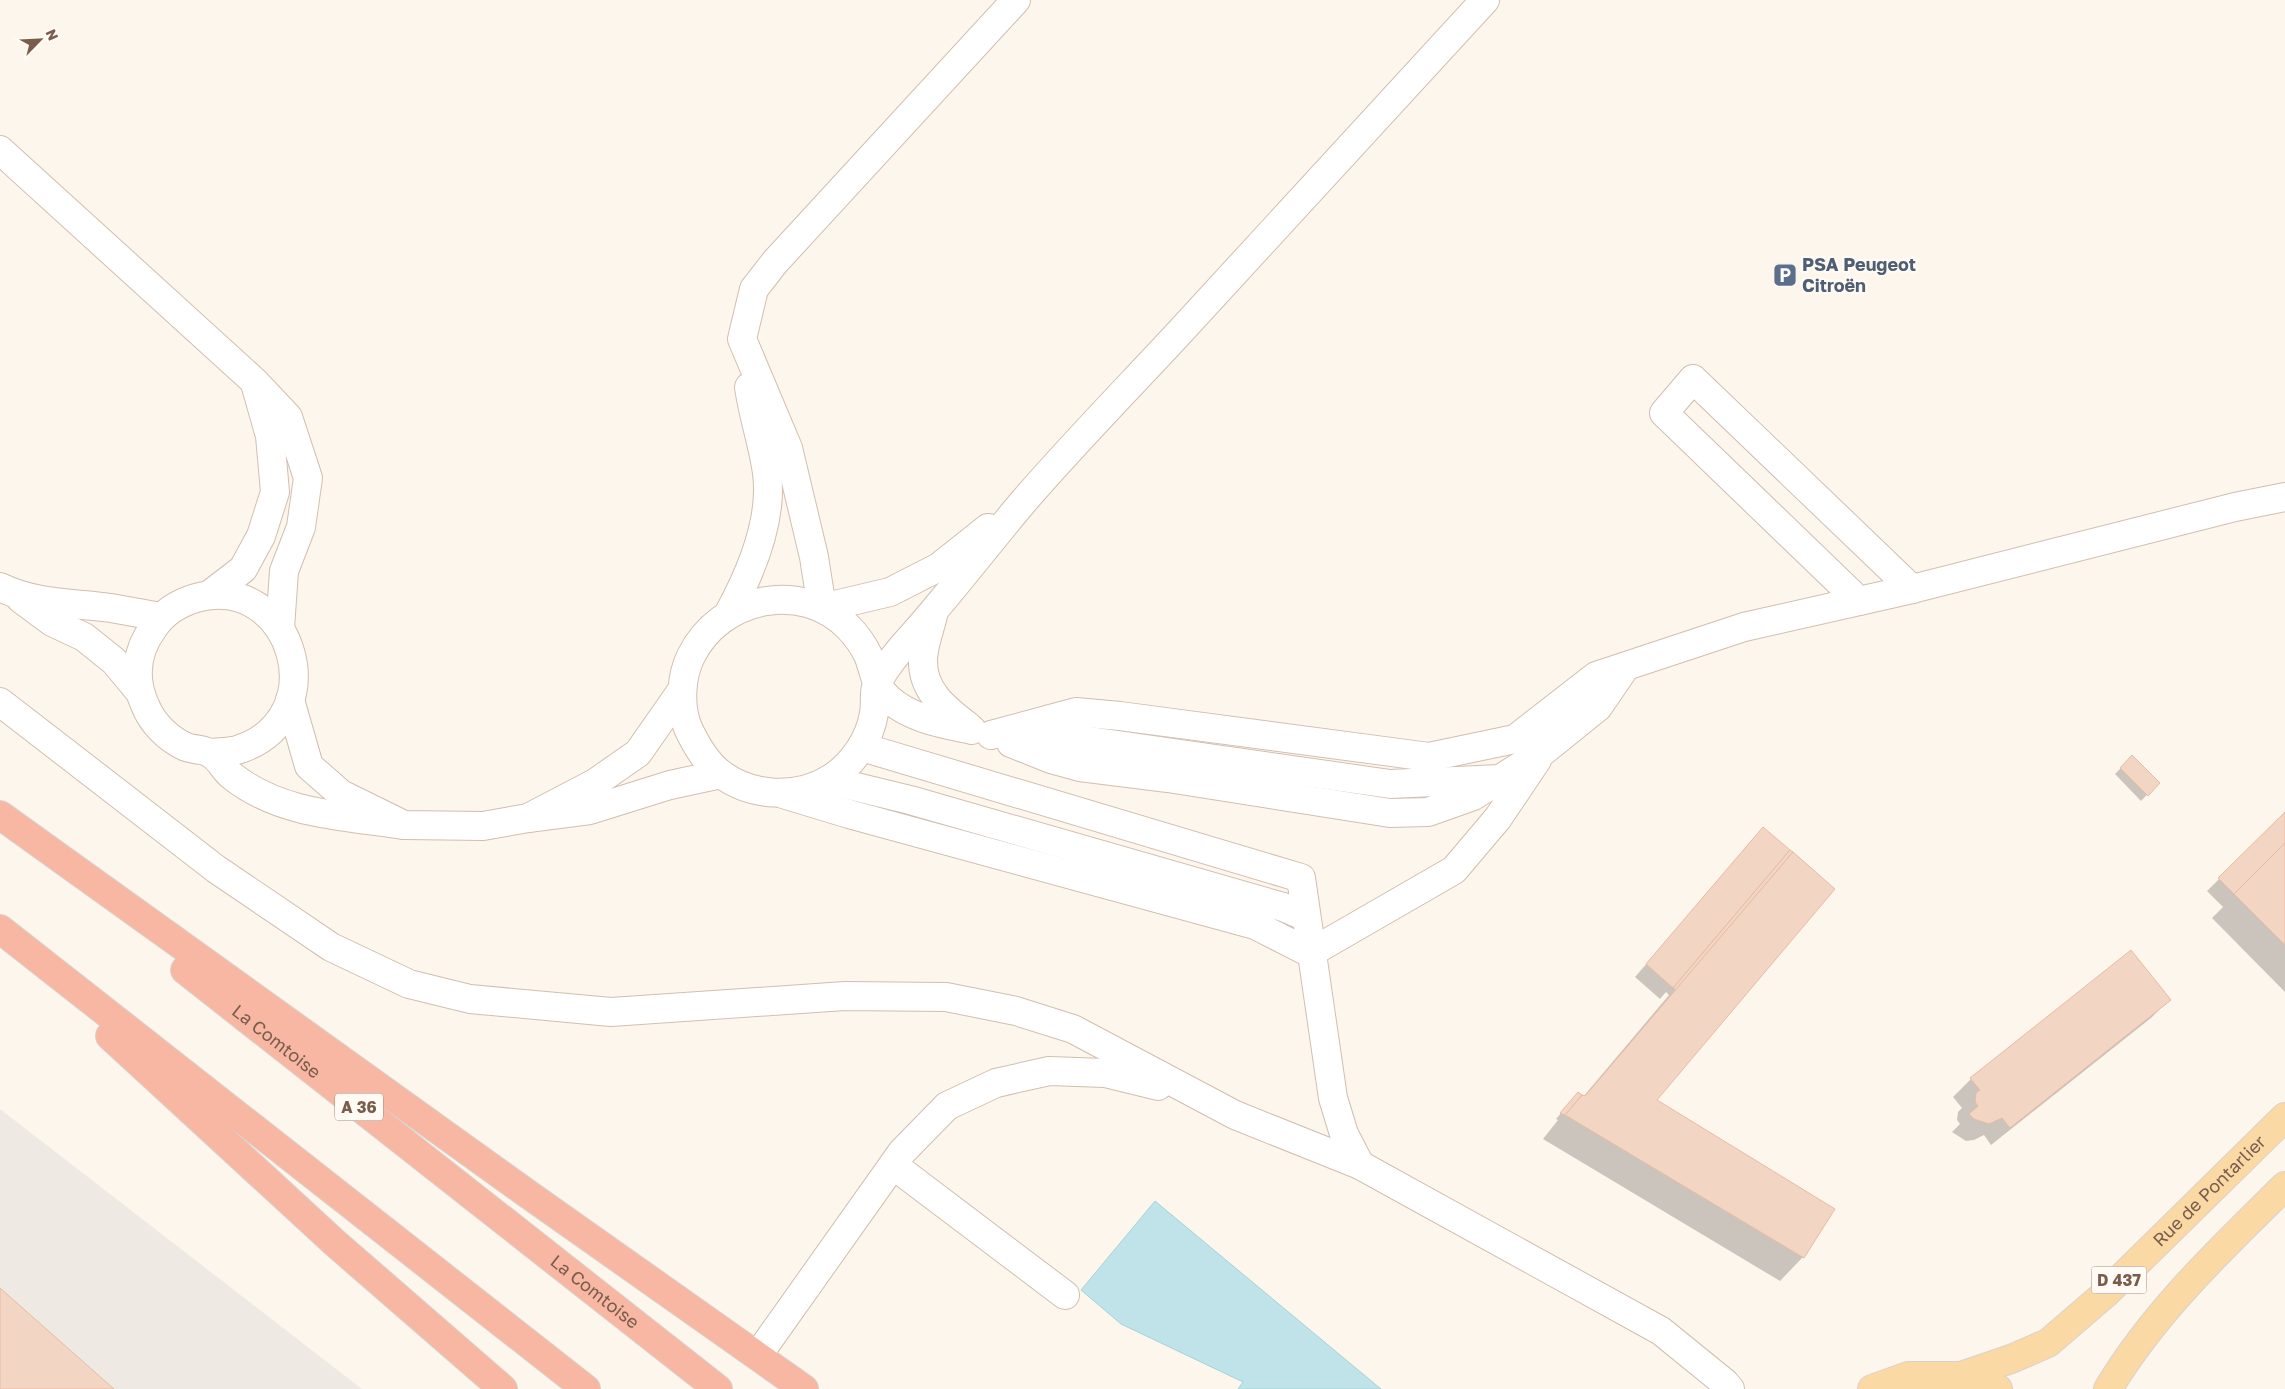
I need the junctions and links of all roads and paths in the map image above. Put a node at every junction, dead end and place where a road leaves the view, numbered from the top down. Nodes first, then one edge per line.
1 (1016, 0) edge
2 (1485, 0) edge
3 (0, 150) edge
4 (742, 338) junction
5 (255, 382) junction
6 (2285, 497) edge
7 (1024, 502) junction
8 (1912, 589) junction
9 (8, 591) edge
10 (209, 595) junction
11 (1859, 601) junction
12 (822, 608) junction
13 (730, 611) junction
14 (933, 614) junction
15 (161, 617) junction
16 (280, 628) junction
17 (1624, 669) junction
18 (876, 684) junction
19 (682, 690) junction
20 (139, 691) junction
21 (290, 700) junction
22 (0, 702) edge
23 (982, 732) junction
24 (862, 747) junction
25 (211, 753) junction
26 (1541, 753) junction
27 (721, 774) junction
28 (828, 780) junction
29 (782, 793) junction
30 (0, 815) edge
31 (528, 818) junction
32 (0, 824) edge
33 (404, 825) junction
34 (1306, 917) junction
35 (0, 929) edge
36 (0, 935) edge
37 (1310, 953) junction
38 (1196, 1096) junction
39 (2285, 1117) edge
40 (893, 1165) junction
41 (1360, 1165) junction
42 (2285, 1186) edge
43 (1065, 1295) dead end
44 (758, 1355) junction
45 (1961, 1376) junction
46 (503, 1389) edge
47 (586, 1389) edge
48 (718, 1389) edge
49 (804, 1389) edge
50 (1730, 1389) edge
51 (1872, 1389) edge
52 (1998, 1389) edge
53 (2108, 1389) edge

1 - 4 street
2 - 7 street
3 - 5 street
4 - 12 street
4 - 13 street
5 - 10 street
5 - 16 street
6 - 8 street
7 - 12 street
7 - 14 street
8 - 11 street
8 - 11 street
9 - 15 street
9 - 20 street
10 - 15 street
10 - 16 street
11 - 17 street
12 - 13 street
12 - 18 street
13 - 19 street
14 - 18 street
14 - 23 street
15 - 20 street
16 - 21 street
17 - 23 street
17 - 26 street
18 - 23 street
18 - 24 street
19 - 27 street
19 - 31 street
20 - 25 street
21 - 25 street
21 - 33 street
22 - 38 street
23 - 26 street
24 - 28 street
24 - 34 street
25 - 33 street
26 - 37 street
27 - 29 street
27 - 31 street
28 - 29 street
28 - 34 street
29 - 37 street
30 - 44 highway
31 - 33 street
32 - 48 highway, La Comtoise / A 36
34 - 37 street
35 - 47 highway
36 - 46 highway
37 - 41 street
38 - 40 street
38 - 41 street
39 - 45 main road, Rue de Pontarlier / D 437
40 - 43 street
40 - 44 street
41 - 50 street
42 - 53 main road, D 437
44 - 49 highway
45 - 51 main road
45 - 52 main road

